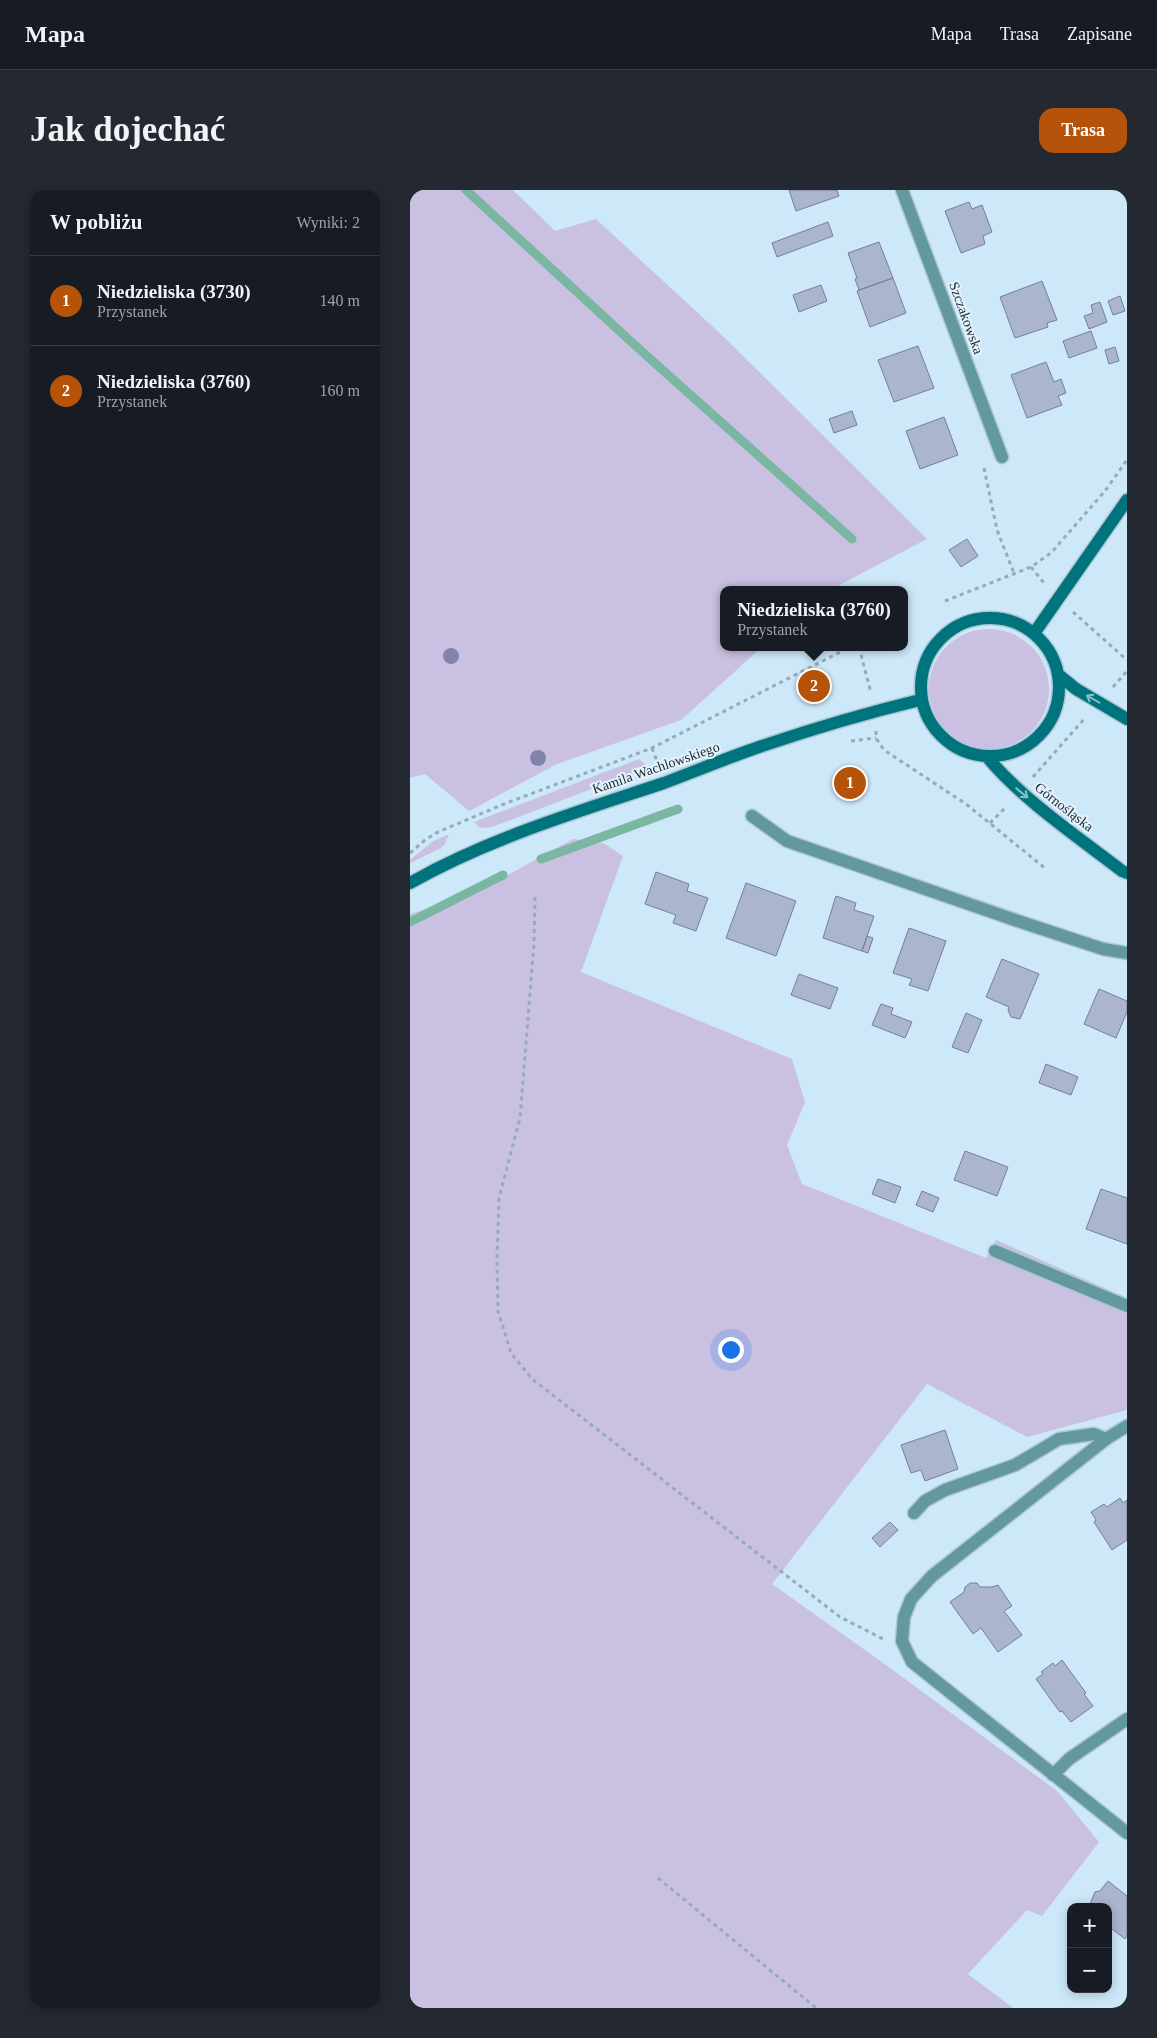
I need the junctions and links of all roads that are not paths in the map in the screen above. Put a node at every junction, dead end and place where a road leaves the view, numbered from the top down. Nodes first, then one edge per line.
1 (902, 190) edge
2 (1002, 457) dead end
3 (1127, 500) edge
4 (1035, 632) junction
5 (1060, 676) junction
6 (920, 700) junction
7 (1127, 705) edge
8 (1113, 711) junction
9 (1127, 719) edge
10 (988, 758) junction
11 (752, 816) dead end
12 (1127, 873) edge
13 (410, 883) edge
14 (1127, 953) edge
15 (995, 1251) dead end
16 (1127, 1306) edge
17 (1127, 1426) edge
18 (1106, 1439) junction
19 (914, 1513) dead end
20 (1127, 1719) edge
21 (1053, 1775) junction
22 (1127, 1834) edge

1 - 2 street, Szczakowska
3 - 4 street
4 - 5 street
4 - 6 street
8 -> 5 street
5 - 10 street
6 - 10 street
6 - 13 street, Kamila Wachlowskiego
7 - 8 street
8 - 9 street
10 -> 12 street, Górnośląska
11 - 14 street
15 - 16 street
17 - 18 street
18 - 19 street
18 - 21 street
20 - 21 street
21 - 22 street

